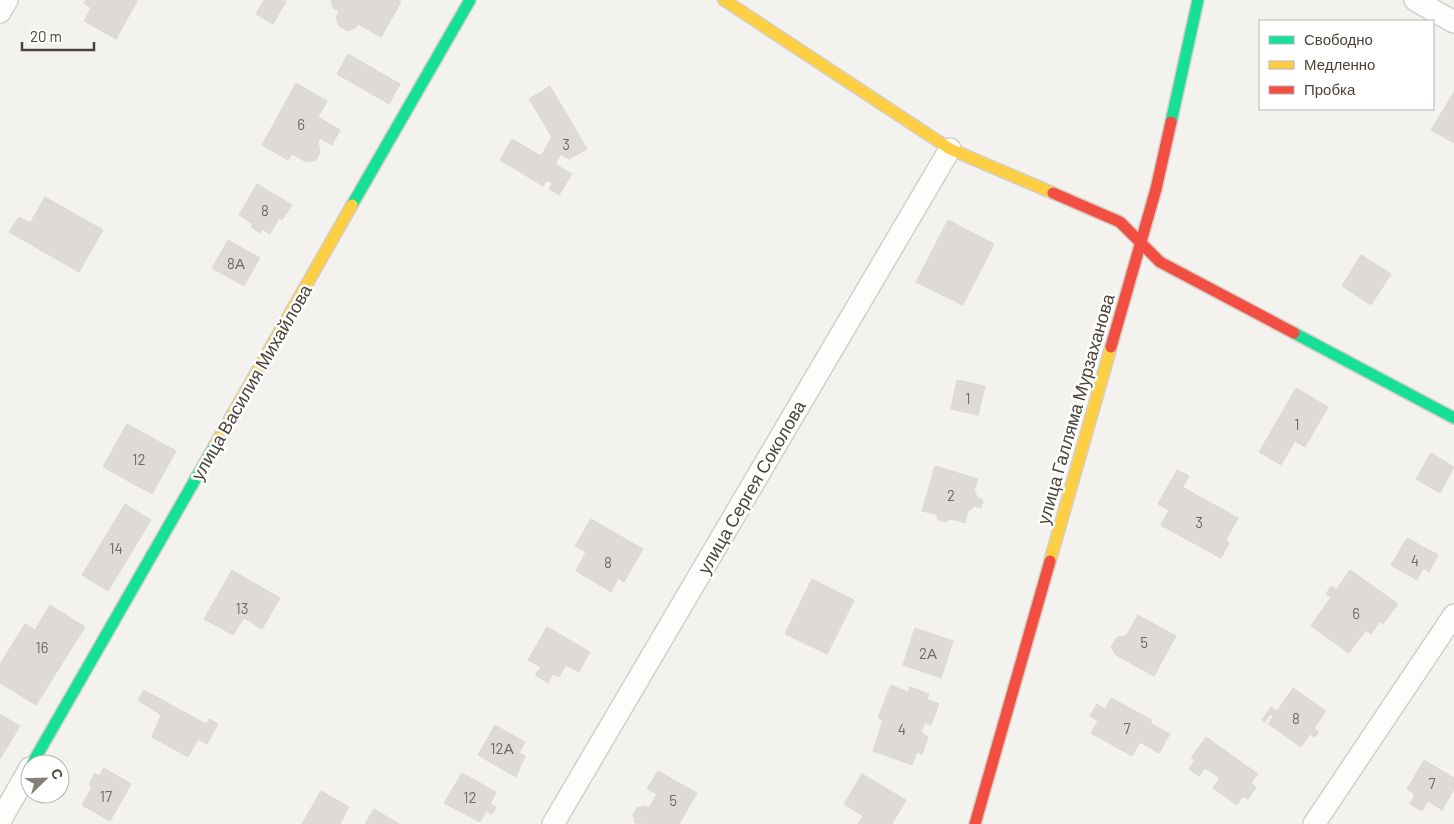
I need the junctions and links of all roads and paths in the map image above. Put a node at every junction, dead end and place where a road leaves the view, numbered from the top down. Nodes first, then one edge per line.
1 (7, 0) edge
2 (470, 0) edge
3 (724, 0) edge
4 (1198, 0) edge
5 (1415, 0) edge
6 (0, 12) edge
7 (1454, 22) edge
8 (950, 149) junction
9 (1141, 241) junction
10 (1454, 418) edge
11 (1454, 615) edge
12 (38, 754) edge
13 (20, 786) edge
14 (0, 821) edge
15 (553, 824) edge
16 (975, 824) edge
17 (1314, 824) edge

1 - 6 street
2 - 12 street, улица Василия Михайлова
3 - 8 street
4 - 9 street, улица Галляма Мурзаханова
5 - 7 street
8 - 9 street
8 - 15 street, улица Сергея Соколова
9 - 10 street
9 - 16 street, улица Галляма Мурзаханова
11 - 17 street
13 - 14 street

